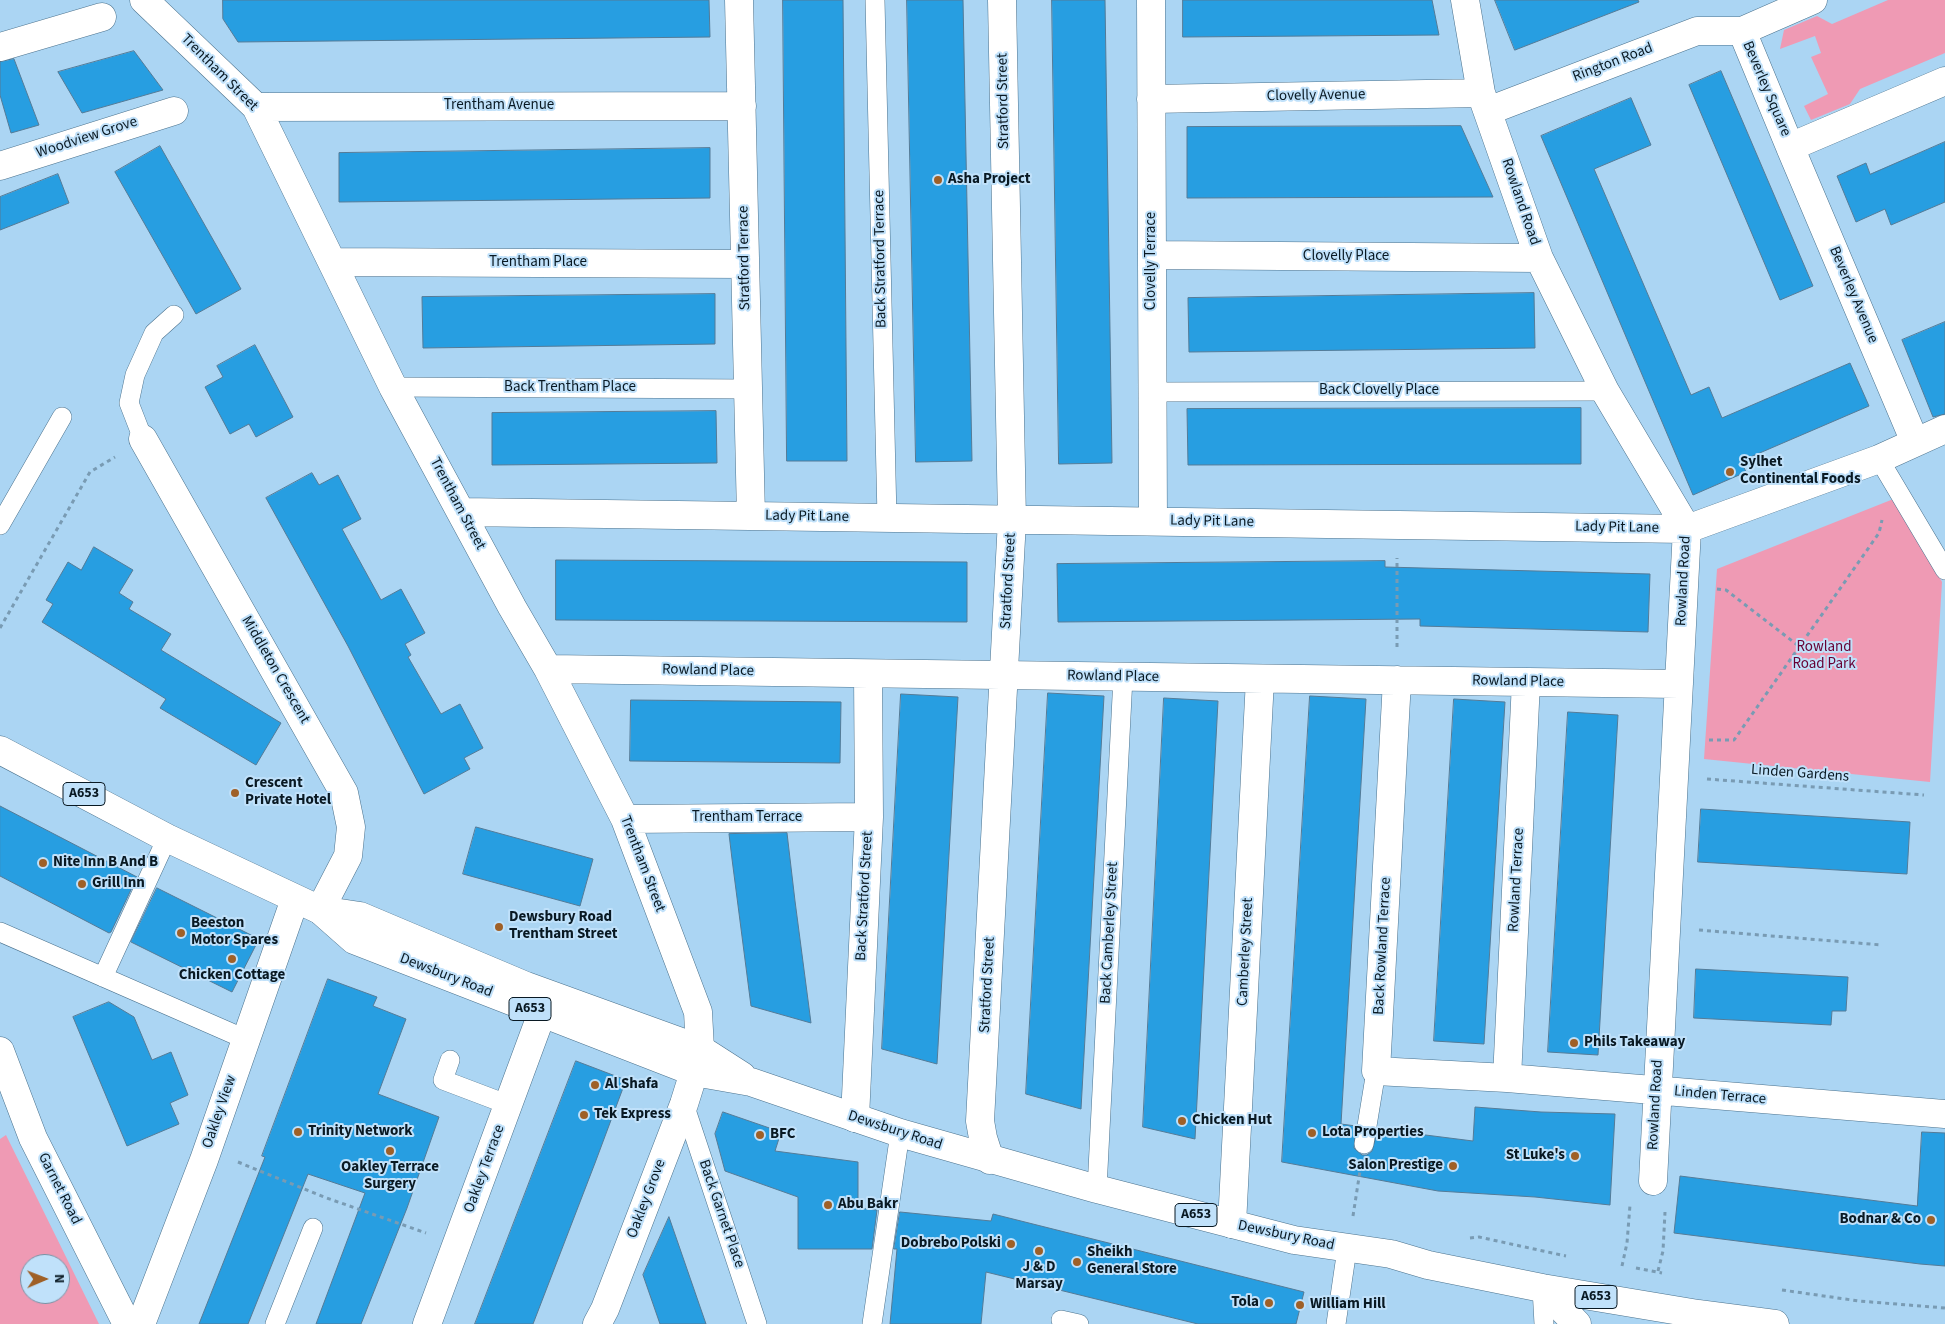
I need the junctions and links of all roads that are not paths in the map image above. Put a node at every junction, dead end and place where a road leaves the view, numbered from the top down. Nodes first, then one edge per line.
1 (144, 0) edge
2 (739, 0) edge
3 (875, 0) edge
4 (1002, 0) edge
5 (1151, 0) edge
6 (1466, 0) edge
7 (1813, 0) edge
8 (102, 17) dead end
9 (1742, 31) junction
10 (0, 47) edge
11 (1945, 80) edge
12 (1151, 99) junction
13 (1484, 102) junction
14 (742, 106) junction
15 (256, 107) junction
16 (174, 111) dead end
17 (1790, 147) junction
18 (0, 166) edge
19 (1152, 255) junction
20 (1540, 258) junction
21 (332, 262) junction
22 (745, 264) junction
23 (174, 315) dead end
24 (393, 387) junction
25 (748, 389) junction
26 (1605, 391) junction
27 (1152, 392) junction
28 (62, 417) dead end
29 (1945, 430) edge
30 (143, 439) joint
31 (1915, 442) junction
32 (1879, 459) junction
33 (461, 512) junction
34 (750, 516) junction
35 (887, 518) junction
36 (1012, 520) junction
37 (1153, 521) junction
38 (0, 525) edge
39 (1687, 529) junction
40 (1945, 570) edge
41 (548, 669) junction
42 (868, 674) junction
43 (1004, 675) junction
44 (1123, 677) junction
45 (1260, 679) junction
46 (1397, 680) junction
47 (1526, 682) junction
48 (1679, 684) junction
49 (0, 750) edge
50 (869, 817) junction
51 (625, 819) junction
52 (168, 838) junction
53 (295, 899) junction
54 (320, 910) junction
55 (0, 932) edge
56 (103, 977) junction
57 (542, 1013) junction
58 (245, 1039) junction
59 (0, 1051) edge
60 (450, 1060) dead end
61 (697, 1061) junction
62 (1376, 1071) junction
63 (1507, 1078) junction
64 (1657, 1090) junction
65 (684, 1104) junction
66 (508, 1105) junction
67 (1945, 1114) edge
68 (855, 1118) junction
69 (900, 1133) junction
70 (1364, 1144) road end
71 (990, 1160) junction
72 (1652, 1181) road end
73 (1098, 1190) junction
74 (1232, 1224) junction
75 (313, 1228) dead end
76 (1346, 1249) junction
77 (1542, 1288) junction
78 (1648, 1315) edge
79 (1697, 1319) edge
80 (127, 1324) edge
81 (141, 1324) edge
82 (275, 1324) edge
83 (427, 1324) edge
84 (597, 1324) edge
85 (757, 1324) edge
86 (872, 1324) edge
87 (1336, 1324) edge
88 (1544, 1324) edge
89 (1577, 1324) edge
90 (1775, 1324) edge

1 - 15 street, Trentham Street
2 - 14 street, Stratford Terrace
3 - 35 lane, Back Stratford Terrace
4 - 36 street, Stratford Street
5 - 12 street, Clovelly Terrace
6 - 13 street, Rowland Road
7 - 9 street, Beverley Square
8 - 10 street
9 - 13 street, Rington Road
9 - 17 street, Beverley Square
11 - 17 street, Beverley Square
12 - 13 street, Clovelly Avenue
12 - 19 street, Clovelly Terrace
13 - 20 street, Rowland Road
14 - 15 street, Trentham Avenue
14 - 22 street, Stratford Terrace
15 - 21 street, Trentham Street
16 - 18 street, Woodview Grove
17 - 31 street, Beverley Avenue
19 - 20 street, Clovelly Place
19 - 27 street, Clovelly Terrace
20 - 26 street, Rowland Road
21 - 22 street, Trentham Place
21 - 24 street, Trentham Street
22 - 25 street, Stratford Terrace
23 - 30 lane
24 - 25 lane, Back Trentham Place
24 - 33 street, Trentham Street
25 - 34 street, Stratford Terrace
26 - 27 lane, Back Clovelly Place
26 - 39 street, Rowland Road
27 - 37 street, Clovelly Terrace
28 - 38 lane
29 - 31 street, Lady Pit Lane
30 - 54 street, Middleton Crescent
31 - 32 street, Lady Pit Lane
32 - 39 street, Lady Pit Lane
32 - 40 lane
33 - 34 street, Lady Pit Lane
33 - 41 street, Trentham Street
34 - 35 street, Lady Pit Lane
35 - 36 street, Lady Pit Lane
36 - 37 street, Lady Pit Lane
36 - 43 street, Stratford Street
37 - 39 street, Lady Pit Lane
39 - 48 street, Rowland Road
41 - 42 street, Rowland Place
41 - 51 street, Trentham Street
42 - 43 street, Rowland Place
42 - 50 street, Back Stratford Street
43 - 44 street, Rowland Place
43 - 71 street, Stratford Street
44 - 45 street, Rowland Place
44 - 73 lane, Back Camberley Street
45 - 46 street, Rowland Place
45 - 74 street, Camberley Street
46 - 47 street, Rowland Place
46 - 62 street, Back Rowland Terrace
47 - 48 street, Rowland Place
47 - 63 street, Rowland Terrace
48 - 64 street, Rowland Road
49 - 52 street, Dewsbury Road / A653
50 - 51 street, Trentham Terrace
50 - 68 street, Back Stratford Street
51 - 61 street, Trentham Street
52 - 53 street, Dewsbury Road / A653
52 - 56 lane
53 - 54 street, Dewsbury Road / A653
53 - 58 street, Oakley View
54 - 57 street, Dewsbury Road / A653
54 - 61 street, Dewsbury Road / A653
55 - 56 lane
56 - 58 lane
57 - 61 street, Dewsbury Road / A653
57 - 66 street, Oakley Terrace
58 - 81 street, Oakley View
59 - 80 street, Garnet Road
60 - 66 lane
61 - 65 street, Oakley Grove
61 - 68 street, Dewsbury Road / A653
62 - 63 street, Linden Terrace
62 - 70 lane, Back Rowland Terrace
63 - 64 street, Linden Terrace
64 - 67 street, Linden Terrace
64 - 72 street, Rowland Road
65 - 84 street, Oakley Grove
65 - 85 lane, Back Garnet Place
66 - 83 street, Oakley Terrace
68 - 69 street, Dewsbury Road / A653
69 - 71 street, Dewsbury Road / A653
69 - 86 lane
71 - 73 street, Dewsbury Road / A653
73 - 74 street, Dewsbury Road / A653
74 - 76 street, Dewsbury Road / A653
75 - 82 lane
76 - 77 street, Dewsbury Road / A653
76 - 87 lane
77 - 78 street, Dewsbury Road / A653
77 - 88 lane
77 - 89 street
78 - 79 street, Dewsbury Road / A653
79 - 90 street, Dewsbury Road / A653

